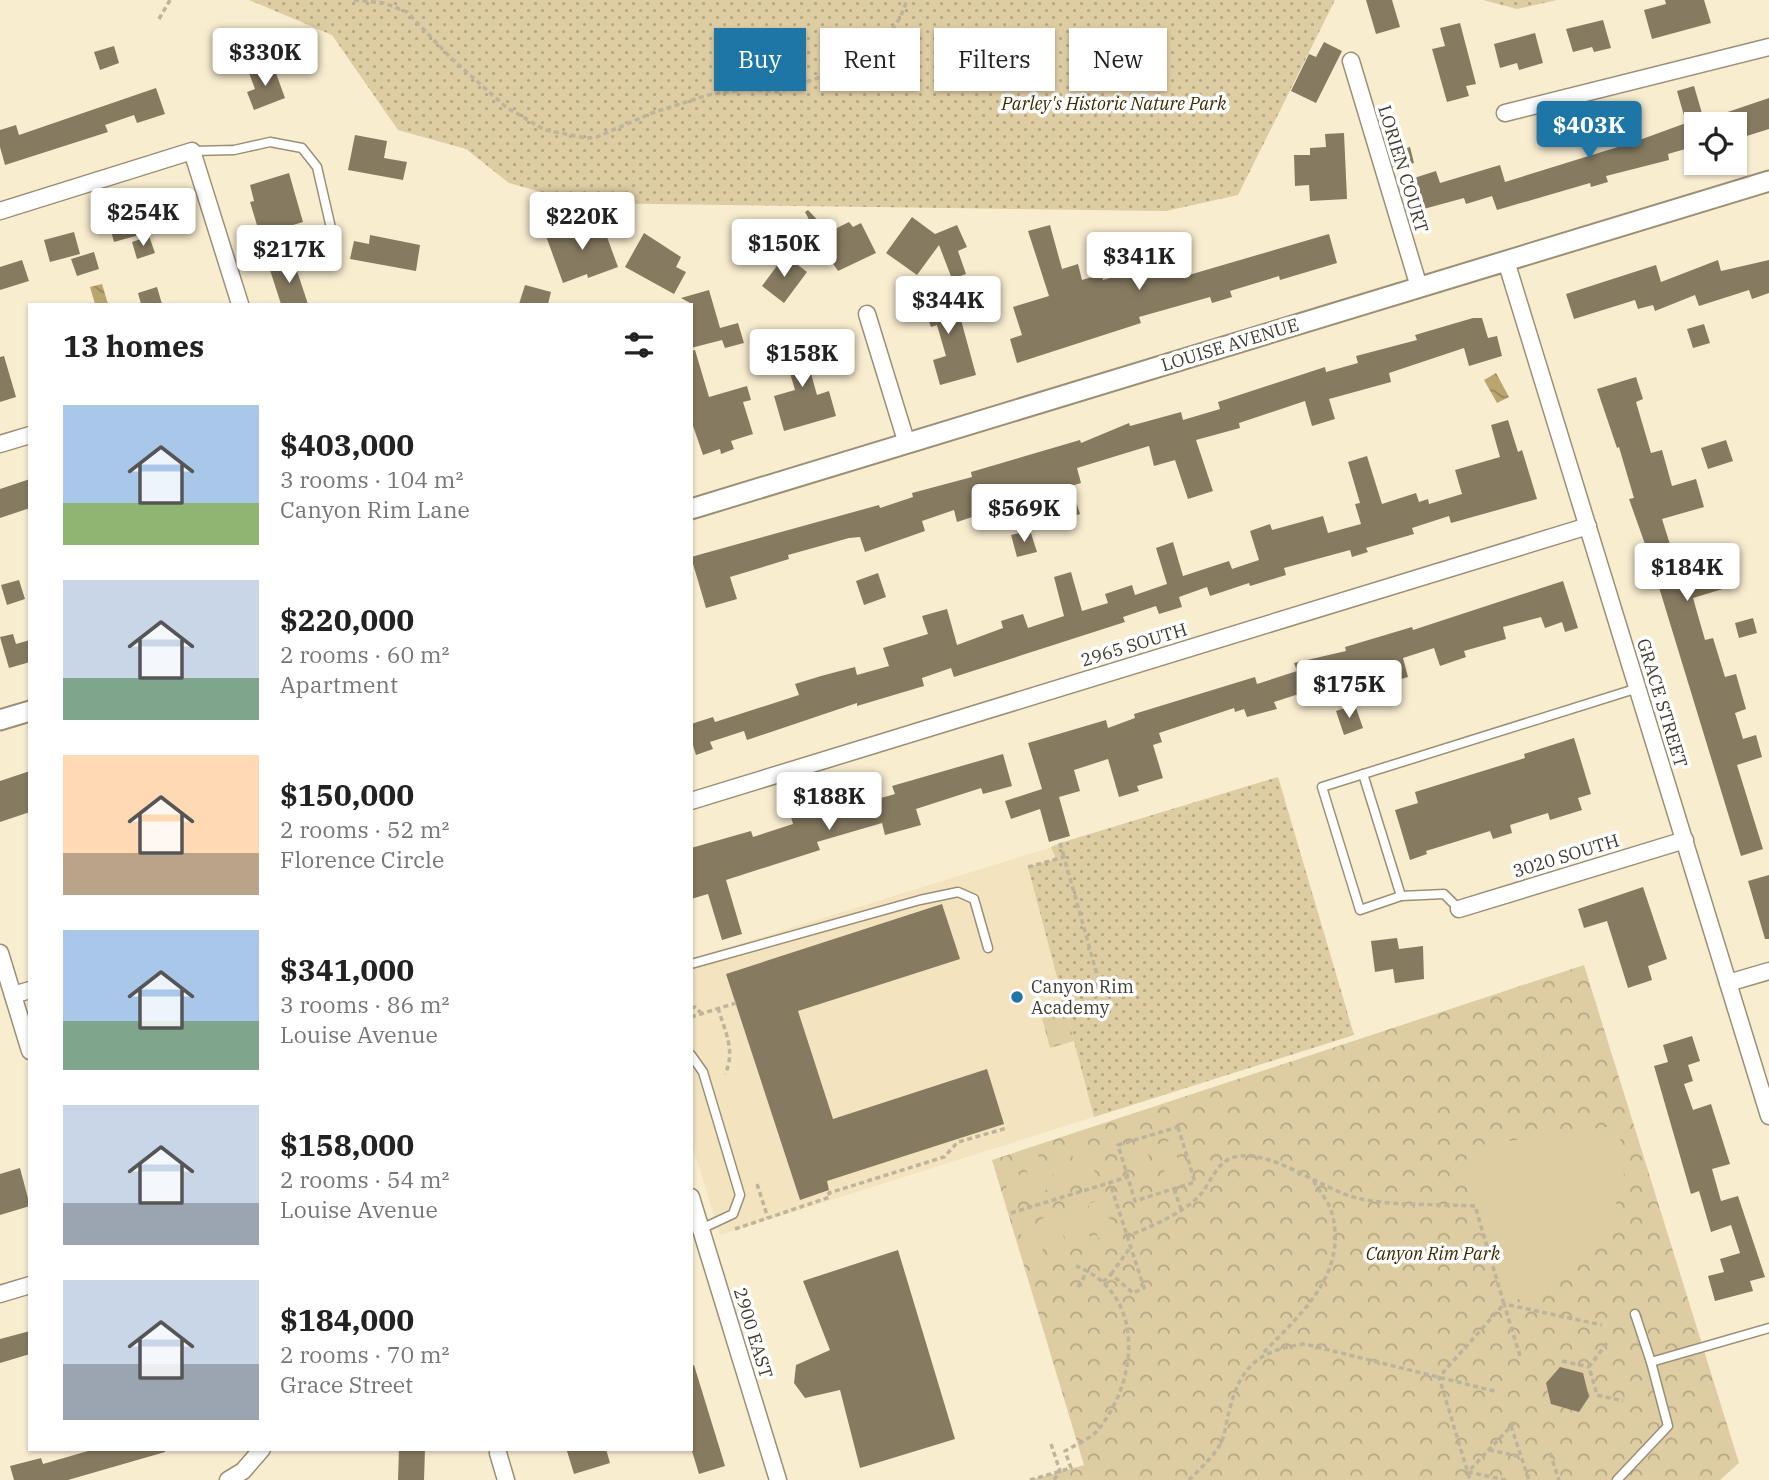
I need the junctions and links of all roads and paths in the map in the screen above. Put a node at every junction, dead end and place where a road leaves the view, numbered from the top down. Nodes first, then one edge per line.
1 (170, 0) edge
2 (354, 0) edge
3 (907, 0) edge
4 (159, 19) dead end
5 (1769, 47) edge
6 (1351, 61) dead end
7 (1505, 113) dead end
8 (192, 151) junction
9 (1769, 181) edge
10 (0, 211) edge
11 (331, 228) dead end
12 (1506, 261) junction
13 (1419, 287) junction
14 (240, 303) edge
15 (867, 314) dead end
16 (28, 436) edge
17 (0, 444) edge
18 (907, 444) junction
19 (693, 508) edge
20 (1588, 526) junction
21 (1638, 688) junction
22 (28, 712) edge
23 (0, 720) edge
24 (1363, 774) junction
25 (693, 800) edge
26 (1685, 840) junction
27 (1060, 843) dead end
28 (1064, 856) junction
29 (1028, 867) dead end
30 (1401, 896) junction
31 (1459, 909) joint
32 (988, 948) dead end
33 (0, 953) edge
34 (693, 963) edge
35 (1769, 971) edge
36 (1728, 983) junction
37 (28, 991) edge
38 (13, 995) junction
39 (1062, 995) dead end
40 (736, 1003) dead end
41 (693, 1008) edge
42 (719, 1008) junction
43 (702, 1014) junction
44 (693, 1016) edge
45 (28, 1044) edge
46 (693, 1058) edge
47 (725, 1074) dead end
48 (1769, 1116) edge
49 (1007, 1128) dead end
50 (1128, 1177) junction
51 (1313, 1180) junction
52 (1110, 1183) junction
53 (757, 1184) dead end
54 (1174, 1189) junction
55 (693, 1203) edge
56 (1181, 1209) junction
57 (1011, 1213) dead end
58 (768, 1218) junction
59 (701, 1229) junction
60 (732, 1230) dead end
61 (1126, 1237) junction
62 (1130, 1248) junction
63 (1076, 1266) dead end
64 (1088, 1270) junction
65 (1111, 1273) junction
66 (1103, 1282) junction
67 (28, 1286) edge
68 (1078, 1287) dead end
69 (0, 1294) edge
70 (1504, 1304) junction
71 (1635, 1314) dead end
72 (1602, 1325) dead end
73 (1769, 1328) edge
74 (1607, 1343) dead end
75 (1263, 1354) junction
76 (1520, 1356) dead end
77 (1562, 1362) dead end
78 (1651, 1362) junction
79 (1588, 1367) junction
80 (1439, 1377) junction
81 (1498, 1392) dead end
82 (1623, 1401) dead end
83 (1051, 1444) dead end
84 (1489, 1450) junction
85 (260, 1451) edge
86 (498, 1453) dead end
87 (1550, 1453) dead end
88 (1522, 1457) junction
89 (1059, 1471) junction
90 (1468, 1472) junction
91 (1498, 1479) edge
92 (228, 1480) edge
93 (506, 1480) edge
94 (778, 1480) edge
95 (1030, 1480) edge
96 (1054, 1480) edge
97 (1189, 1480) edge
98 (1470, 1480) edge
99 (1506, 1480) edge
100 (1529, 1480) edge
101 (1559, 1480) edge
102 (1617, 1480) edge

1 - 4 path
2 - 3 path
5 - 7 street
6 - 13 street, LORIEN COURT
8 - 10 street
8 - 11 lane
8 - 14 street
9 - 12 street, LOUISE AVENUE
12 - 13 street, LOUISE AVENUE
12 - 20 street, GRACE STREET
13 - 18 street, LOUISE AVENUE
15 - 18 street
16 - 17 street
18 - 19 street, LOUISE AVENUE
20 - 21 street, GRACE STREET
20 - 25 street, 2965 SOUTH
21 - 24 lane
21 - 26 street, GRACE STREET
22 - 23 street
24 - 30 lane
24 - 30 lane
26 - 31 street, 3020 SOUTH
26 - 36 street, GRACE STREET
27 - 28 path
28 - 29 path
28 - 39 path
30 - 31 lane
32 - 34 lane
33 - 38 street
35 - 36 street
36 - 48 street, GRACE STREET
37 - 38 street
38 - 45 street
40 - 42 path
41 - 43 path
42 - 43 path
42 - 47 path
43 - 44 path
46 - 59 lane
49 - 58 path
50 - 52 path
50 - 54 path
50 - 54 path
51 - 56 path
51 - 70 path
51 - 75 path
52 - 57 path
52 - 61 path
53 - 58 path
54 - 56 path
55 - 59 street, 2900 EAST
56 - 61 path
58 - 60 path
59 - 94 street, 2900 EAST
61 - 62 path
62 - 65 path
62 - 65 path
63 - 64 path
64 - 66 path
64 - 68 path
65 - 66 path
66 - 89 path
67 - 69 street
70 - 72 path
70 - 76 path
70 - 80 path
71 - 78 lane
73 - 78 lane
74 - 79 path
75 - 80 path
75 - 97 path
77 - 79 path
78 - 102 lane
79 - 82 path
80 - 81 path
80 - 90 path
83 - 89 path
84 - 88 path
84 - 88 path
84 - 90 path
85 - 92 street
86 - 93 street
87 - 101 path
88 - 100 path
89 - 95 path
89 - 96 path
90 - 91 path
90 - 98 path
91 - 99 path

